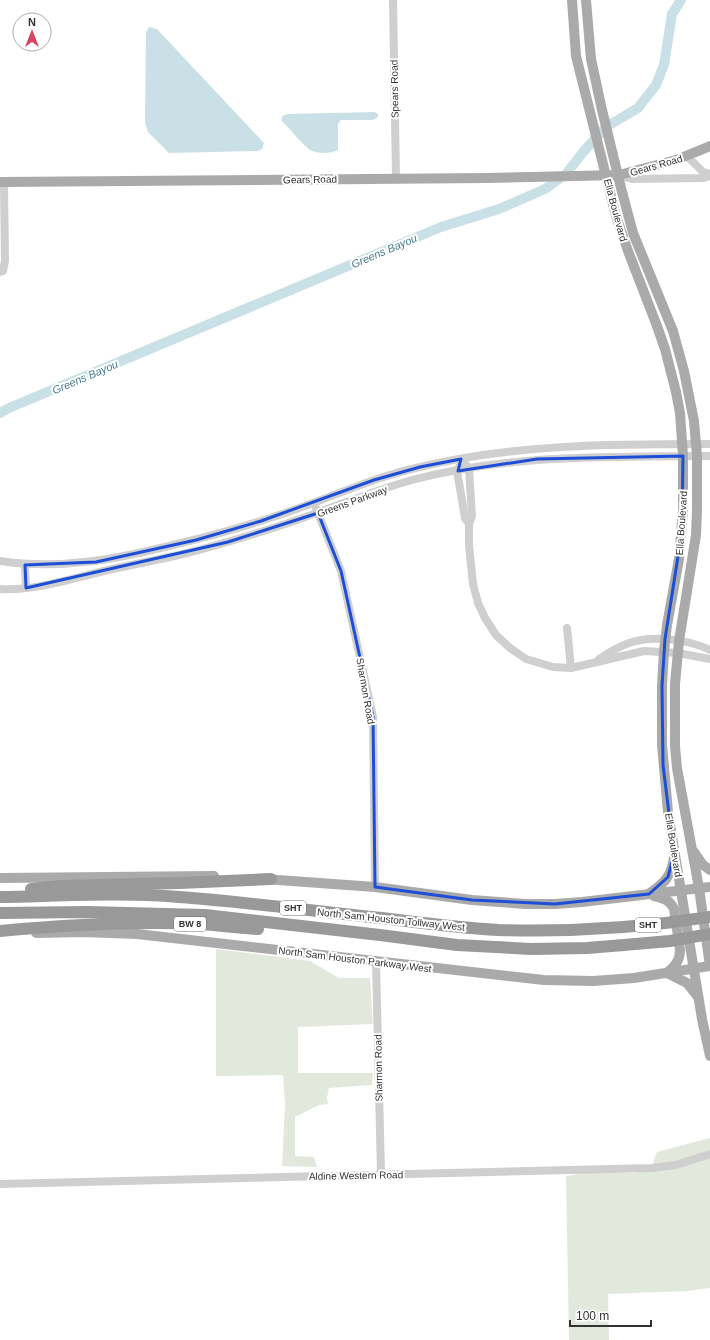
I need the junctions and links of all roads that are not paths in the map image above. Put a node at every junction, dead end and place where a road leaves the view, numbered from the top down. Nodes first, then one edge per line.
1 (393, 0) edge
2 (572, 0) edge
3 (586, 0) edge
4 (710, 146) edge
5 (686, 156) junction
6 (607, 175) junction
7 (619, 175) junction
8 (710, 175) edge
9 (396, 178) junction
10 (2, 182) edge
11 (633, 233) junction
12 (623, 237) junction
13 (0, 272) edge
14 (661, 300) junction
15 (649, 305) junction
16 (684, 371) junction
17 (672, 373) junction
18 (682, 444) junction
19 (696, 444) junction
20 (710, 444) edge
21 (610, 446) junction
22 (610, 456) junction
23 (683, 456) junction
24 (697, 456) junction
25 (710, 456) edge
26 (461, 458) junction
27 (469, 469) junction
28 (458, 471) junction
29 (390, 475) junction
30 (394, 485) junction
31 (313, 503) junction
32 (318, 513) junction
33 (469, 524) junction
34 (679, 559) junction
35 (692, 560) junction
36 (0, 561) edge
37 (25, 565) junction
38 (26, 588) junction
39 (0, 589) edge
40 (567, 628) dead end
41 (666, 640) junction
42 (679, 641) junction
43 (710, 650) edge
44 (664, 652) junction
45 (678, 653) junction
46 (710, 659) edge
47 (595, 662) junction
48 (571, 668) junction
49 (662, 745) junction
50 (675, 746) junction
51 (683, 800) junction
52 (667, 802) junction
53 (673, 842) junction
54 (692, 849) junction
55 (710, 870) edge
56 (0, 878) edge
57 (271, 879) junction
58 (375, 887) junction
59 (710, 887) edge
60 (699, 888) junction
61 (0, 891) edge
62 (681, 891) junction
63 (648, 894) junction
64 (0, 896) edge
65 (0, 913) edge
66 (710, 917) edge
67 (0, 933) edge
68 (380, 934) junction
69 (710, 934) edge
70 (376, 962) junction
71 (710, 966) edge
72 (694, 969) junction
73 (667, 973) junction
74 (699, 998) junction
75 (710, 1056) edge
76 (710, 1154) edge
77 (381, 1174) junction
78 (0, 1184) edge

1 - 9 street, Spears Road
2 - 6 main road, Ella Boulevard
3 - 7 main road, Ella Boulevard
4 - 5 main road
5 - 7 main road, Gears Road
5 - 8 street, Gears Road
6 - 7 main road, Gears Road
6 - 9 main road, Gears Road
6 - 12 main road, Ella Boulevard
7 - 8 street, Gears Road
7 - 11 main road, Ella Boulevard
9 - 10 main road, Gears Road
10 - 13 street
11 - 12 main road
11 - 14 main road, Ella Boulevard
12 - 15 main road, Ella Boulevard
14 - 15 main road
14 - 16 main road, Ella Boulevard
15 - 17 main road, Ella Boulevard
16 - 17 main road
16 - 19 main road, Ella Boulevard
17 - 18 main road, Ella Boulevard
18 - 19 street, Greens Parkway
18 - 21 street, Greens Parkway
18 - 23 main road, Ella Boulevard
19 - 20 street, Greens Parkway
19 - 24 main road, Ella Boulevard
21 - 22 street
21 - 26 street, Greens Parkway
22 - 23 street, Greens Parkway
22 - 27 street, Greens Parkway
23 - 24 street, Greens Parkway
23 - 34 main road, Ella Boulevard
24 - 25 street, Greens Parkway
24 - 35 main road, Ella Boulevard
26 - 27 street
26 - 28 street
26 - 29 street, Greens Parkway
27 - 28 street, Greens Parkway
27 - 33 street
28 - 30 street, Greens Parkway
28 - 33 street
29 - 30 street
29 - 31 street, Greens Parkway
30 - 32 street, Greens Parkway
31 - 32 street, Sharmon Road
31 - 37 street, Greens Parkway
32 - 38 street, Greens Parkway
32 - 58 street, Sharmon Road
33 - 48 street
34 - 35 main road
34 - 41 main road, Ella Boulevard
35 - 42 main road, Ella Boulevard
36 - 37 street, Greens Parkway
37 - 38 street
38 - 39 street, Greens Parkway
40 - 48 street
41 - 42 street
41 - 44 main road, Ella Boulevard
41 - 47 street
42 - 43 street
42 - 45 main road, Ella Boulevard
44 - 45 street
44 - 47 street
44 - 49 main road, Ella Boulevard
45 - 46 street
45 - 50 main road, Ella Boulevard
47 - 48 street
49 - 50 main road
49 - 52 main road, Ella Boulevard
50 - 51 main road, Ella Boulevard
51 - 52 main road
51 - 54 main road, Ella Boulevard
52 - 53 main road, Ella Boulevard
53 - 62 main road, Ella Boulevard
53 - 63 main road
54 - 55 main road
54 - 60 main road, Ella Boulevard
56 - 57 main road
57 - 58 main road
57 - 61 highway
58 - 63 main road
59 - 60 main road
60 - 62 main road
60 - 71 main road, Ella Boulevard
62 - 63 main road
62 - 72 main road, Ella Boulevard
63 - 73 main road
64 - 66 highway, North Sam Houston Tollway West / SHT
65 - 68 highway, North Sam Houston Tollway West / SHT
67 - 68 highway, BW 8
67 - 70 main road, North Sam Houston Parkway West
68 - 69 highway, BW 8
70 - 73 main road, North Sam Houston Parkway West
70 - 77 street, Sharmon Road
71 - 72 main road, North Sam Houston Parkway West
72 - 73 main road, North Sam Houston Parkway West
72 - 74 main road, Ella Boulevard
73 - 74 main road
74 - 75 main road, Ella Boulevard
76 - 77 street, Aldine Western Road
77 - 78 street, Aldine Western Road

